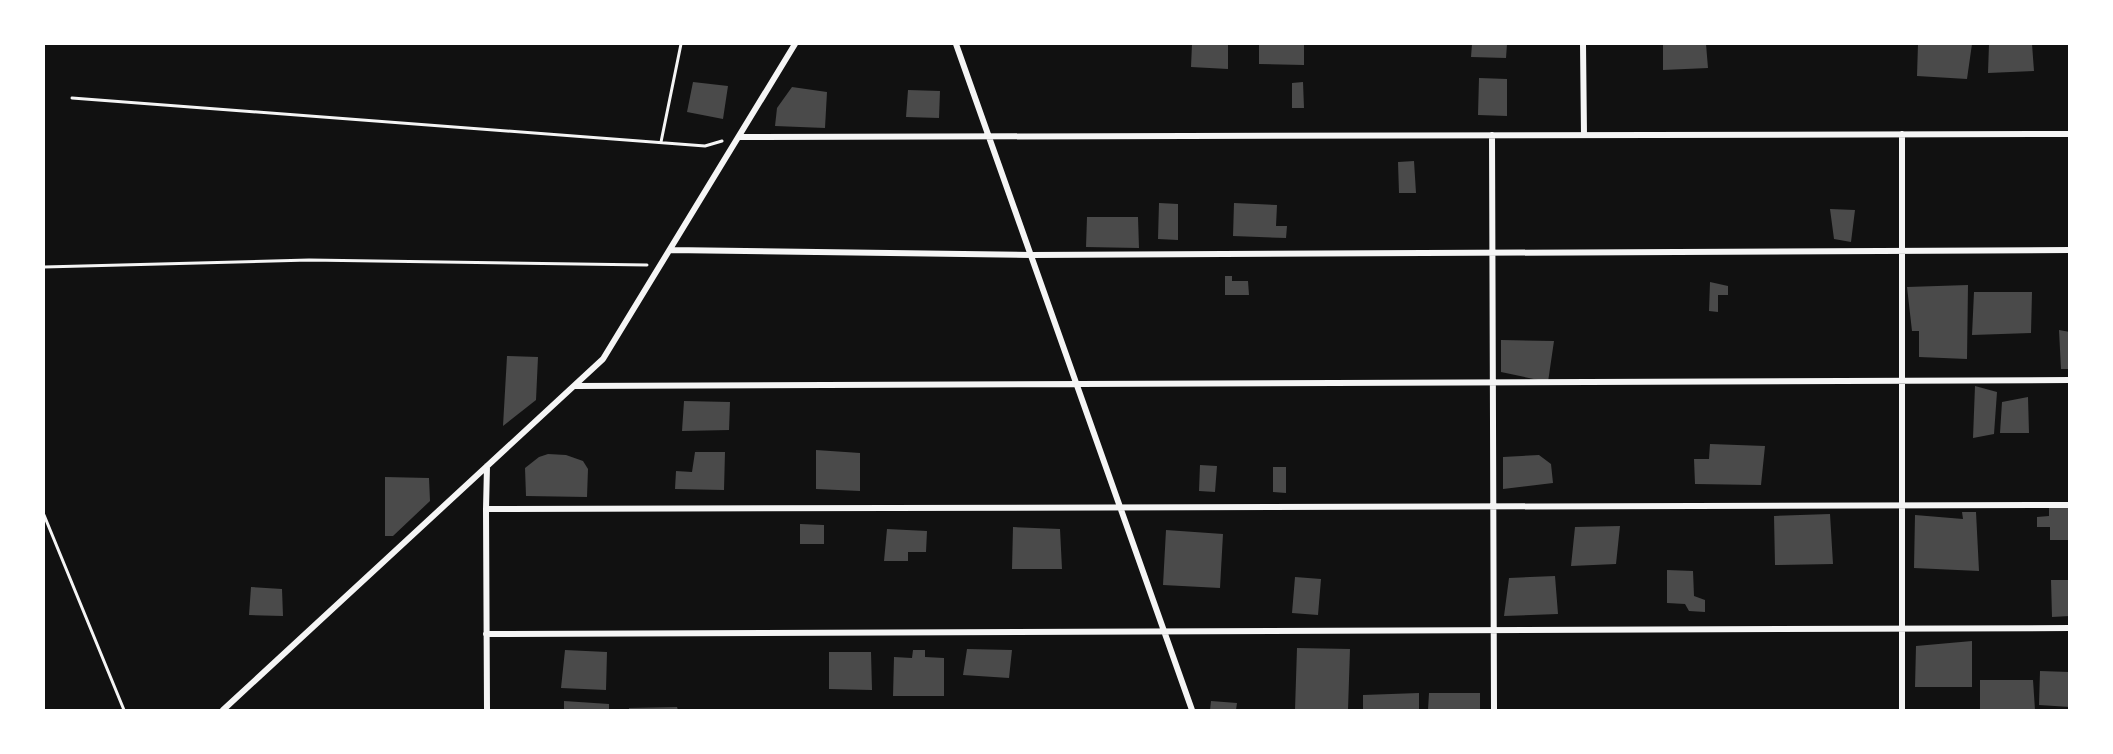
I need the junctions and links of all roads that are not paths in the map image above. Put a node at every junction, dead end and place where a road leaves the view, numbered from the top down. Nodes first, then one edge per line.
1 (795, 44) edge
2 (956, 44) edge
3 (1583, 44) edge
4 (1902, 134) junction
5 (2070, 134) edge
6 (1492, 135) junction
7 (1584, 135) junction
8 (739, 137) junction
9 (989, 137) junction
10 (670, 250) junction
11 (2070, 250) edge
12 (1902, 251) junction
13 (1492, 253) junction
14 (1031, 255) junction
15 (1902, 380) junction
16 (2070, 380) edge
17 (1492, 382) junction
18 (1077, 384) junction
19 (574, 386) junction
20 (488, 466) junction
21 (1902, 505) junction
22 (2070, 505) edge
23 (1493, 506) junction
24 (1120, 507) junction
25 (486, 509) junction
26 (2070, 628) edge
27 (1902, 629) junction
28 (1493, 630) junction
29 (1164, 632) junction
30 (486, 633) junction
31 (223, 711) edge
32 (487, 711) edge
33 (1192, 711) edge
34 (1494, 711) edge
35 (1902, 711) edge

1 - 8 street
2 - 9 street
3 - 7 street
4 - 5 street
4 - 7 street
4 - 12 street
6 - 7 street
6 - 9 street
6 - 13 street
8 - 9 street
8 - 10 street
9 - 14 street
10 - 14 street
10 - 19 street
11 - 12 street
12 - 13 street
12 - 15 street
13 - 14 street
13 - 17 street
14 - 18 street
15 - 16 street
15 - 17 street
15 - 21 street
17 - 18 street
17 - 23 street
18 - 19 street
18 - 24 street
19 - 20 street
20 - 25 street
20 - 31 street
21 - 22 street
21 - 23 street
21 - 27 street
23 - 24 street
23 - 28 street
24 - 25 street
24 - 29 street
25 - 30 street
26 - 27 street
27 - 28 street
27 - 35 street
28 - 29 street
28 - 34 street
29 - 30 street
29 - 33 street
30 - 32 street

